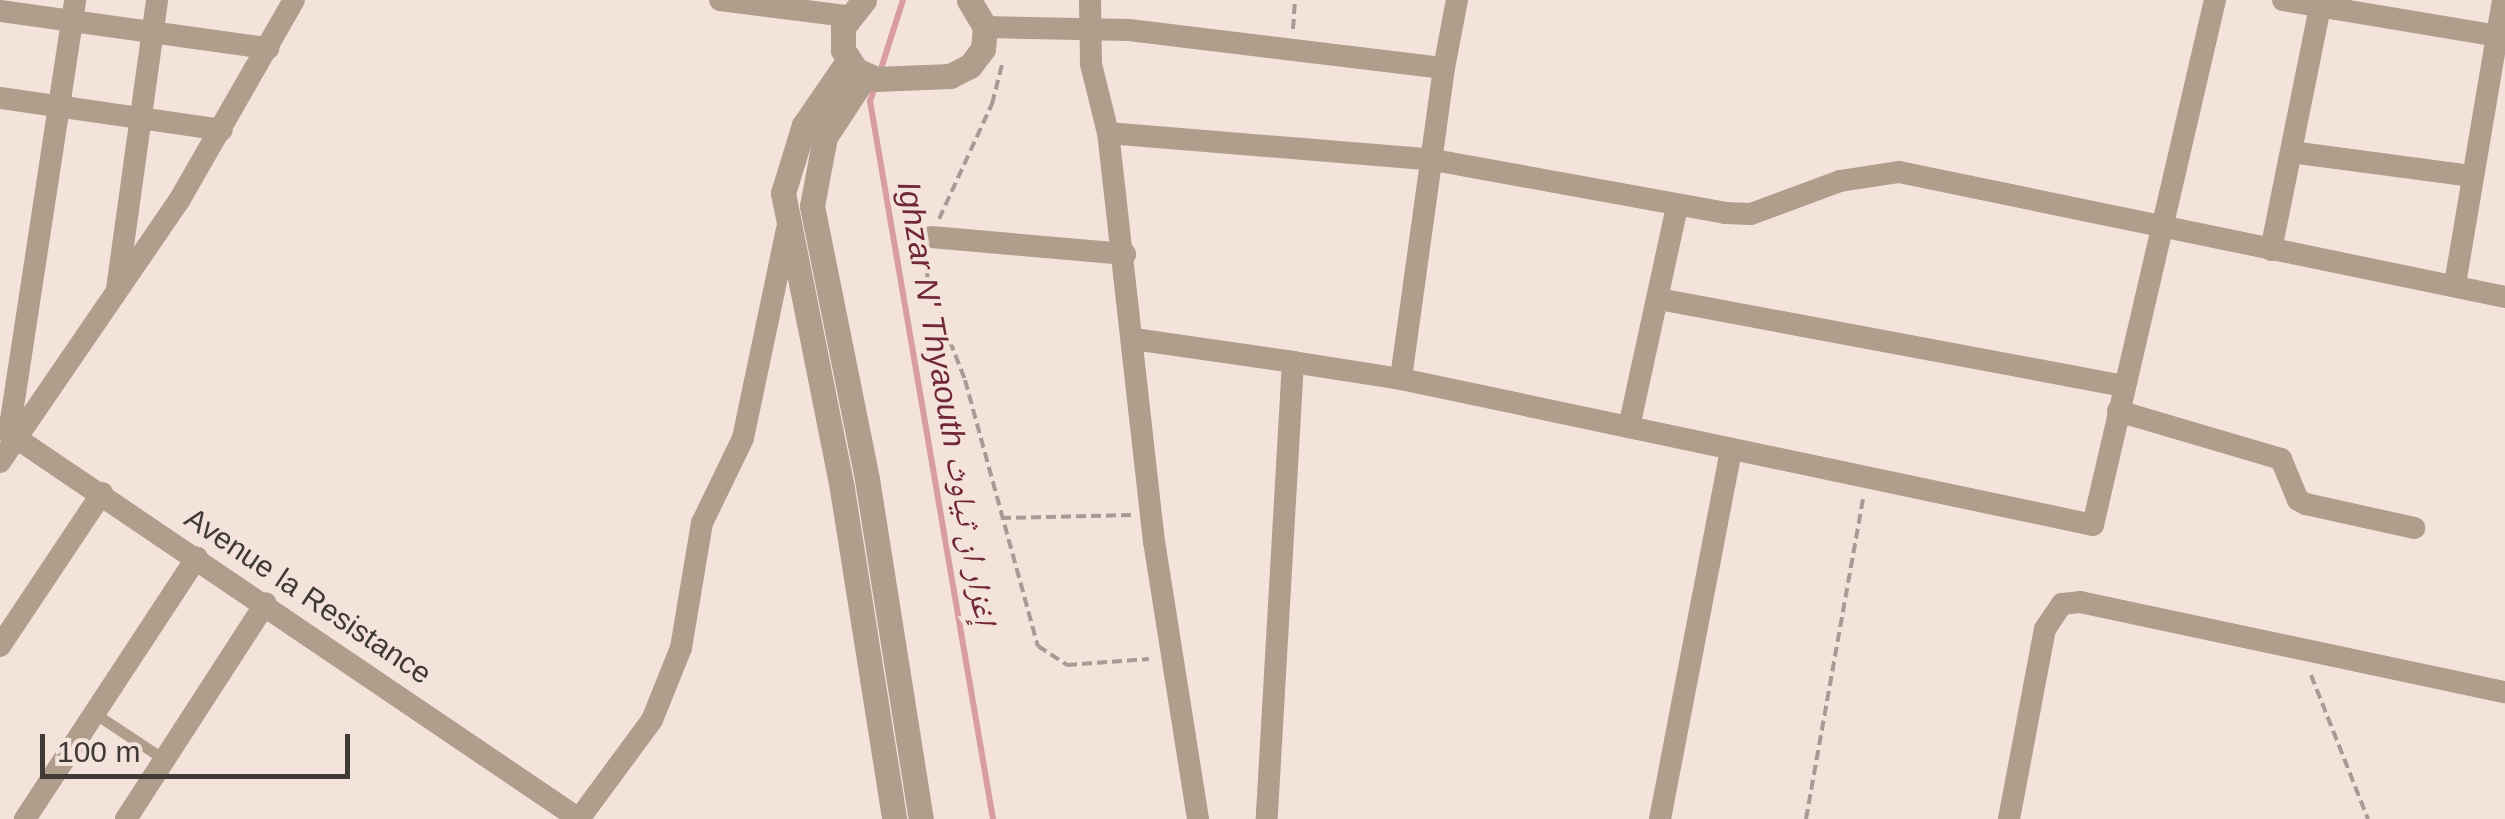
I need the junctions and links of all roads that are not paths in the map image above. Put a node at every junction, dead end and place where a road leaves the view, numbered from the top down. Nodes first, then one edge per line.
1 (158, 0) edge
2 (294, 0) edge
3 (720, 0) edge
4 (1090, 0) edge
5 (1457, 0) edge
6 (2215, 0) edge
7 (2283, 0) edge
8 (2502, 0) edge
9 (792, 5) edge
10 (856, 8) edge
11 (2320, 8) junction
12 (74, 10) edge
13 (0, 11) edge
14 (987, 14) edge
15 (152, 31) junction
16 (1088, 34) junction
17 (2501, 37) edge
18 (268, 48) junction
19 (857, 68) junction
20 (1444, 68) junction
21 (0, 98) edge
22 (59, 106) junction
23 (140, 117) junction
24 (222, 130) junction
25 (1108, 133) junction
26 (2291, 152) junction
27 (1434, 160) junction
28 (2472, 176) junction
29 (1677, 207) junction
30 (2157, 228) junction
31 (787, 229) junction
32 (931, 237) road end
33 (2271, 250) junction
34 (1125, 254) junction
35 (2455, 284) junction
36 (116, 296) junction
37 (2505, 297) edge
38 (1659, 300) junction
39 (1134, 340) junction
40 (1293, 362) junction
41 (1401, 379) junction
42 (2123, 386) junction
43 (2118, 410) junction
44 (1628, 427) junction
45 (9, 433) edge
46 (1731, 449) junction
47 (0, 462) edge
48 (102, 494) junction
49 (2414, 528) dead end
50 (197, 556) junction
51 (266, 603) junction
52 (0, 646) edge
53 (2505, 692) edge
54 (94, 713) junction
55 (164, 760) junction
56 (25, 819) edge
57 (126, 819) edge
58 (579, 819) edge
59 (894, 819) edge
60 (920, 819) edge
61 (1198, 819) edge
62 (1268, 819) edge
63 (1660, 819) edge
64 (2010, 819) edge

1 - 15 street
2 - 18 street
3 - 9 street
4 - 16 street
5 - 20 street
6 - 30 street
7 - 11 street
8 - 17 street
9 - 10 street
10 - 19 street
11 - 17 street
11 - 26 street
12 - 13 street
12 - 15 street
12 - 22 street
14 - 16 street
14 - 19 street
15 - 18 street
15 - 23 street
16 - 20 street
16 - 25 street
17 - 28 street
18 - 24 street
19 - 31 street
19 - 60 street
20 - 27 street
21 - 22 street
22 - 23 street
22 - 45 street
23 - 24 street
23 - 36 street
24 - 36 street
25 - 27 street
25 - 34 street
26 - 28 street
26 - 33 street
27 - 29 street
27 - 41 street
28 - 35 street
29 - 30 street
29 - 38 street
30 - 33 street
30 - 42 street
31 - 58 street
31 - 59 street
32 - 34 street
33 - 35 street
34 - 39 street
35 - 37 street
36 - 45 street
38 - 42 street
38 - 44 street
39 - 40 street
39 - 61 street
40 - 41 street
40 - 62 street
41 - 44 street
42 - 43 street
43 - 46 street
43 - 49 street
44 - 46 street
45 - 47 street
45 - 48 street, Avenue la Resistance
46 - 63 street
48 - 50 street, Avenue la Resistance
48 - 52 street
50 - 51 street, Avenue la Resistance
50 - 54 street
51 - 55 street
51 - 58 street, Avenue la Resistance
53 - 64 street
54 - 55 lane
54 - 56 street
55 - 57 street

